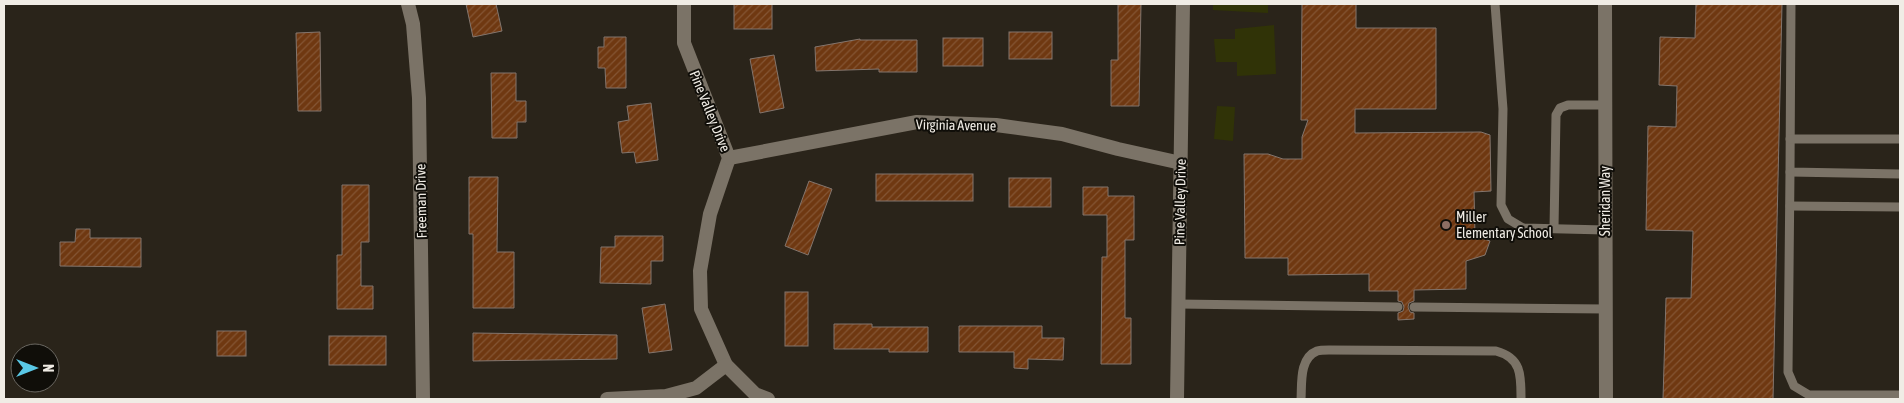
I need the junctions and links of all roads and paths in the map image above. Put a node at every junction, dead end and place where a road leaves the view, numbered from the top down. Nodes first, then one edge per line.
1 (408, 4) edge
2 (684, 4) edge
3 (1183, 4) edge
4 (1495, 4) edge
5 (1605, 4) edge
6 (1791, 4) edge
7 (1604, 105) junction
8 (1790, 139) junction
9 (1900, 139) edge
10 (729, 158) junction
11 (1181, 163) junction
12 (1790, 172) junction
13 (1900, 174) edge
14 (1790, 206) junction
15 (1900, 207) edge
16 (1554, 228) junction
17 (1605, 230) junction
18 (1178, 304) junction
19 (1398, 307) dead end
20 (1414, 307) dead end
21 (1606, 309) junction
22 (726, 365) junction
23 (1900, 395) edge
24 (423, 399) edge
25 (607, 399) edge
26 (768, 399) edge
27 (1176, 399) edge
28 (1302, 399) edge
29 (1521, 399) edge
30 (1606, 399) edge

1 - 24 street, Freeman Drive
2 - 10 street, Pine Valley Drive
3 - 11 street, Pine Valley Drive
4 - 16 lane
5 - 7 street, Sheridan Way
6 - 8 lane
7 - 16 lane
7 - 17 street, Sheridan Way
8 - 9 lane
8 - 12 lane
10 - 11 street, Virginia Avenue
10 - 22 street, Pine Valley Drive
11 - 18 street, Pine Valley Drive
12 - 13 lane
12 - 14 lane
14 - 15 lane
14 - 23 lane
16 - 17 lane
17 - 21 street, Sheridan Way
18 - 19 lane
18 - 27 street, Pine Valley Drive
20 - 21 lane
21 - 30 street, Sheridan Way
22 - 25 street
22 - 26 street, Pine Valley Drive
28 - 29 lane

